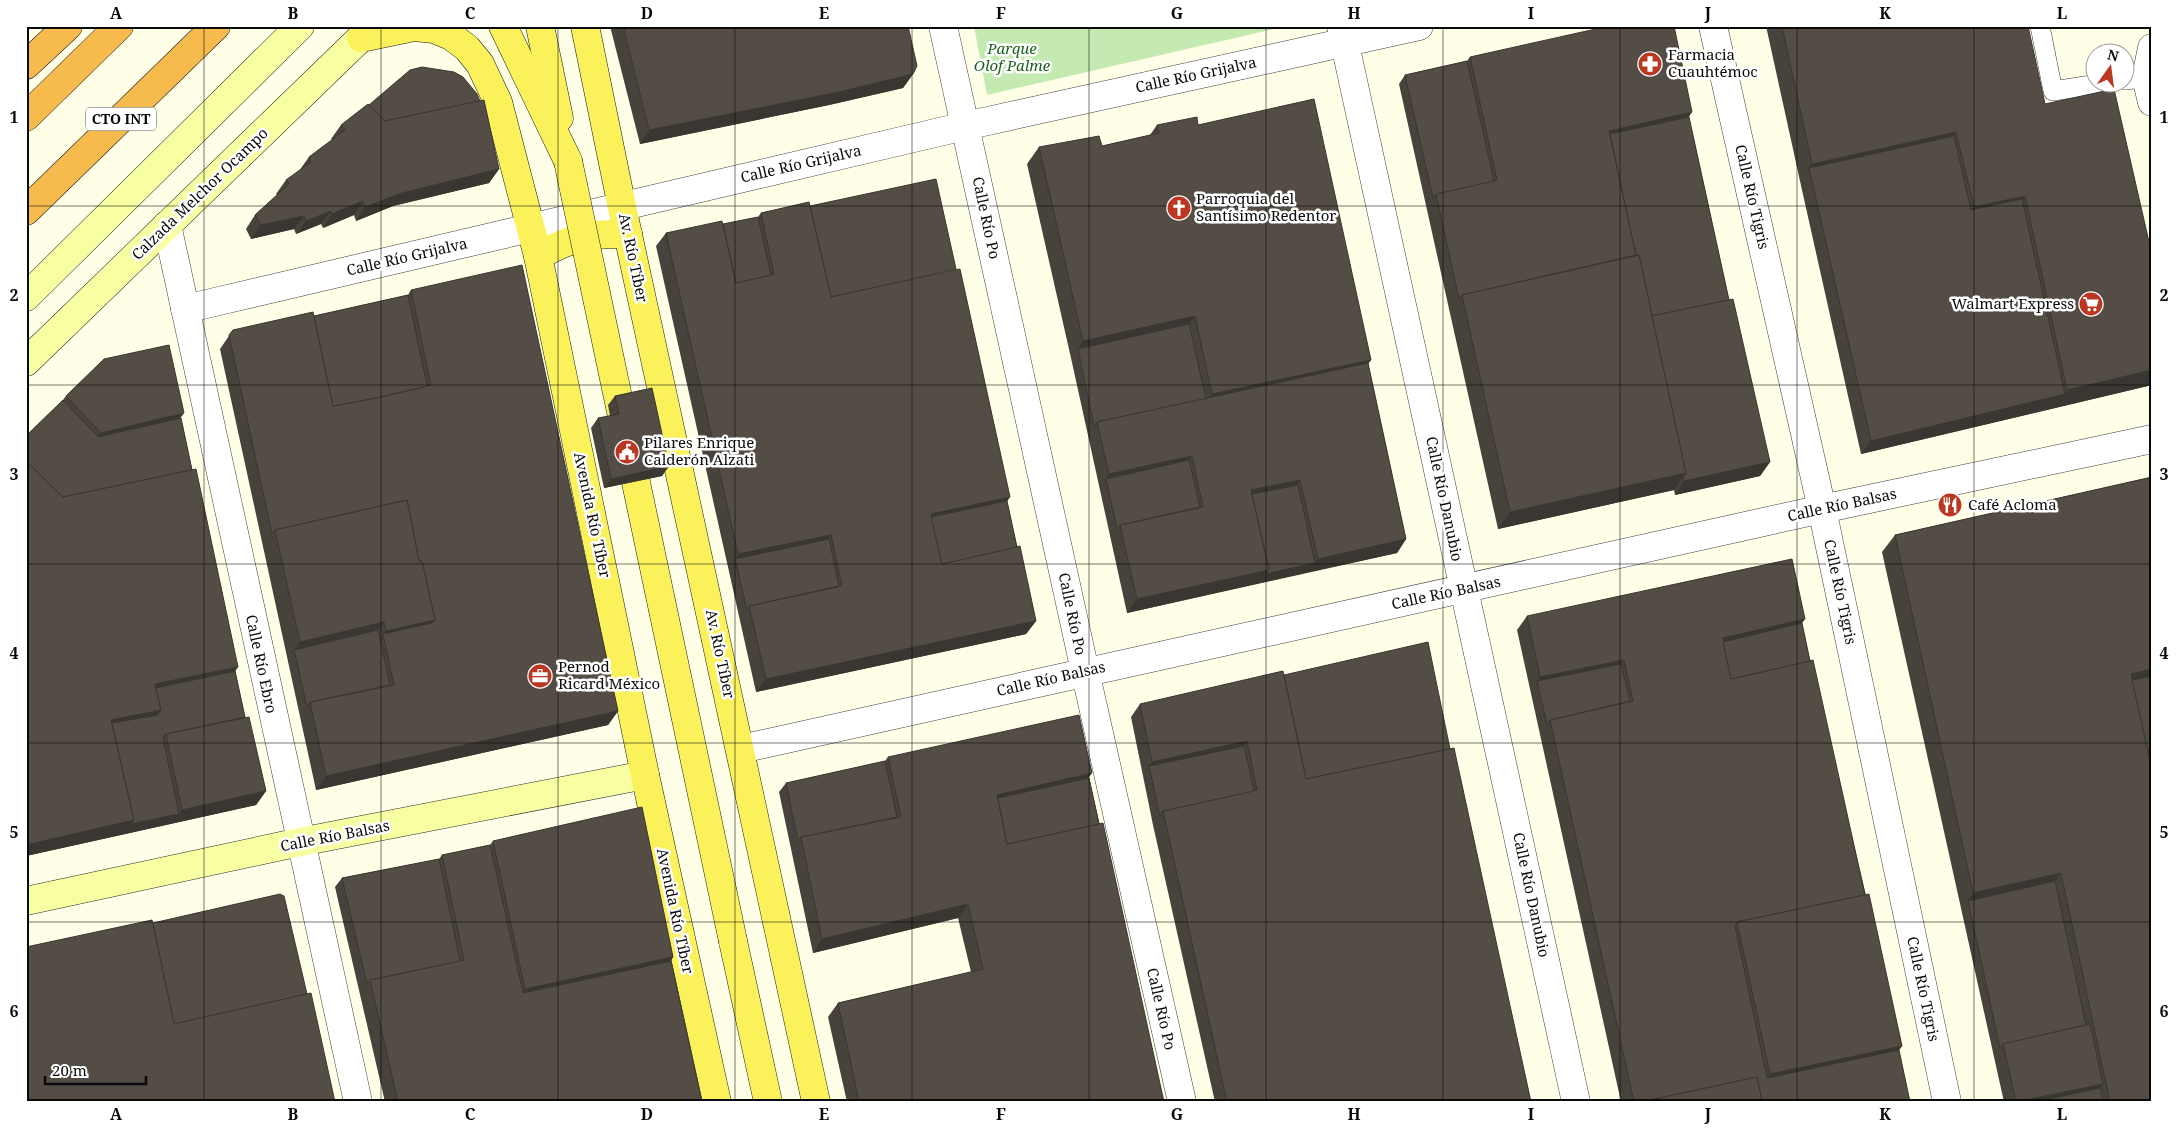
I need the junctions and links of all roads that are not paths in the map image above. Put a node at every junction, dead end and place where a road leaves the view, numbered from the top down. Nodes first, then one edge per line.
1 (68, 26) edge
2 (120, 26) edge
3 (216, 26) edge
4 (300, 26) edge
5 (503, 26) edge
6 (540, 26) edge
7 (585, 26) edge
8 (943, 26) edge
9 (1419, 26) edge
10 (1713, 26) edge
11 (2040, 26) edge
12 (367, 32) edge
13 (1343, 34) edge
14 (2152, 48) edge
15 (26, 65) edge
16 (2086, 86) edge
17 (2141, 87) edge
18 (26, 117) edge
19 (965, 126) junction
20 (568, 161) junction
21 (622, 207) junction
22 (26, 211) edge
23 (168, 225) junction
24 (530, 228) junction
25 (628, 234) junction
26 (538, 256) junction
27 (26, 297) edge
28 (184, 309) junction
29 (26, 362) edge
30 (2152, 439) edge
31 (1822, 509) junction
32 (1463, 590) junction
33 (1085, 671) junction
34 (741, 749) junction
35 (645, 775) junction
36 (300, 842) junction
37 (26, 901) edge
38 (358, 1102) edge
39 (717, 1102) edge
40 (768, 1102) edge
41 (816, 1102) edge
42 (1182, 1102) edge
43 (1576, 1102) edge
44 (1947, 1102) edge

1 - 15 highway
2 - 18 highway
3 - 22 highway, CTO INT
4 - 27 main road
5 - 20 main road
6 - 20 main road
7 - 21 main road
8 - 19 street, Calle Río Po
9 - 13 street, Calle Río Grijalva
10 - 31 street, Calle Río Tigris
11 - 16 lane
12 - 23 main road, Calzada Melchor Ocampo
12 - 24 main road, Avenida Río Tíber
13 - 19 street, Calle Río Grijalva
13 - 32 street, Calle Río Danubio
14 - 17 street
19 - 21 street, Calle Río Grijalva
19 - 33 street, Calle Río Po
20 - 40 main road, bridge
21 - 24 street, Calle Río Grijalva
21 - 25 main road, Av. Río Tíber
23 - 28 street, Calle Río Ebro
23 - 29 main road, Calzada Melchor Ocampo
24 - 26 main road, Avenida Río Tíber
24 - 28 street, Calle Río Grijalva
25 - 26 main road
25 - 34 main road, Av. Río Tíber
26 - 35 main road, Avenida Río Tíber
28 - 36 street, Calle Río Ebro
30 - 31 street, Calle Río Balsas
31 - 32 street, Calle Río Balsas
31 - 44 street, Calle Río Tigris
32 - 33 street, Calle Río Balsas
32 - 43 street, Calle Río Danubio
33 - 34 street, Calle Río Balsas
33 - 42 street, Calle Río Po
34 - 41 main road, Av. Río Tíber
35 - 36 main road, Calle Río Balsas
35 - 39 main road, Avenida Río Tíber
36 - 37 main road, Calle Río Balsas
36 - 38 street, Calle Río Ebro

